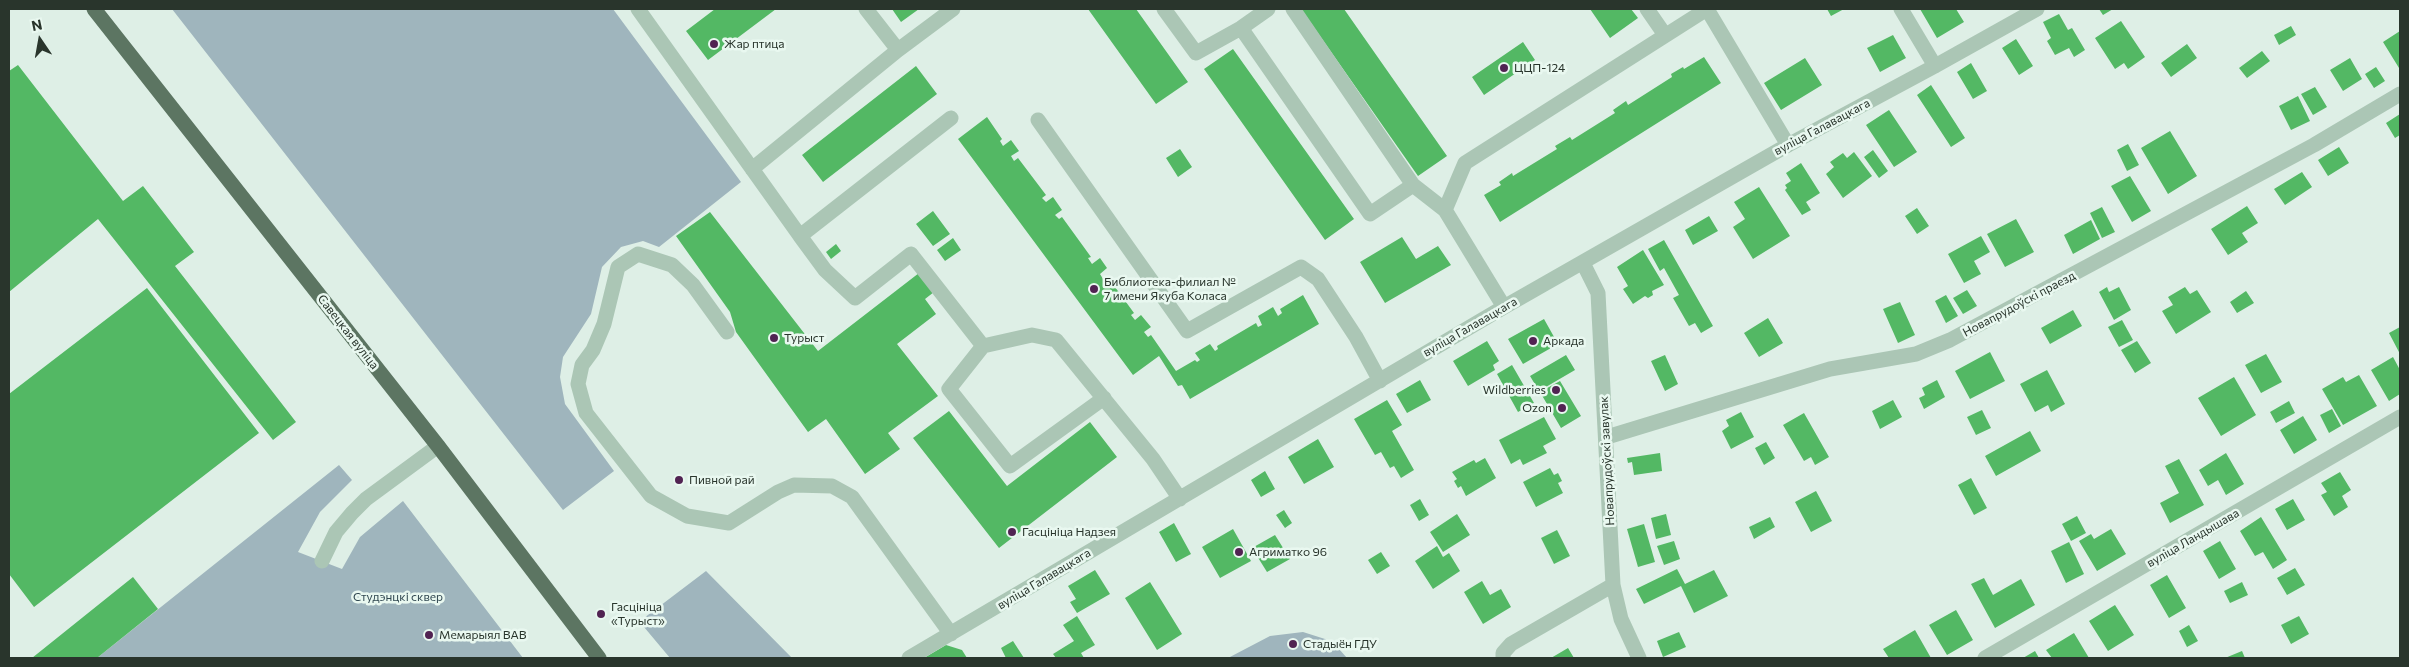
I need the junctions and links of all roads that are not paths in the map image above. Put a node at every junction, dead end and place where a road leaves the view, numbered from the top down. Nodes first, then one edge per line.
1 (94, 9) edge
2 (866, 9) edge
3 (953, 9) edge
4 (1164, 9) edge
5 (1268, 9) edge
6 (1293, 9) edge
7 (1901, 9) edge
8 (2037, 9) edge
9 (1651, 10) edge
10 (645, 11) edge
11 (1241, 28) junction
12 (1665, 35) junction
13 (898, 50) junction
14 (1935, 66) junction
15 (2400, 94) edge
16 (951, 118) dead end
17 (1038, 120) dead end
18 (1788, 144) junction
19 (752, 169) junction
20 (1413, 185) junction
21 (1445, 210) junction
22 (800, 236) junction
23 (1583, 263) junction
24 (1504, 307) junction
25 (727, 332) dead end
26 (984, 346) junction
27 (1380, 380) junction
28 (1104, 398) junction
29 (2400, 417) edge
30 (1607, 437) junction
31 (438, 446) junction
32 (1180, 499) junction
33 (322, 561) dead end
34 (1613, 585) junction
35 (951, 634) junction
36 (599, 658) edge
37 (909, 658) edge
38 (1503, 658) edge
39 (1639, 658) edge
40 (1985, 658) edge

1 - 31 main road, Савецкая вуліца
2 - 13 street
3 - 13 street
4 - 11 street
5 - 11 street
6 - 20 street
7 - 14 street
8 - 14 street, вуліца Галавацкага
9 - 12 street
10 - 19 street
11 - 20 street
12 - 18 street
12 - 21 street
13 - 19 street
14 - 18 street, вуліца Галавацкага
15 - 30 street, Новапрудоўскі праезд
16 - 22 street
17 - 27 street
18 - 23 street, вуліца Галавацкага
19 - 22 street
20 - 21 street
21 - 24 street
22 - 26 street
23 - 24 street, вуліца Галавацкага
23 - 30 street, Новапрудоўскі завулак
24 - 27 street, вуліца Галавацкага
25 - 35 street
26 - 28 street
26 - 28 street
27 - 32 street, вуліца Галавацкага
28 - 32 street
29 - 40 street, вуліца Ландышава
30 - 34 street, Новапрудоўскі завулак
31 - 33 street
31 - 36 main road, Савецкая вуліца
32 - 35 street, вуліца Галавацкага
34 - 38 street
34 - 39 street, Новапрудоўскі завулак
35 - 37 street, вуліца Галавацкага

